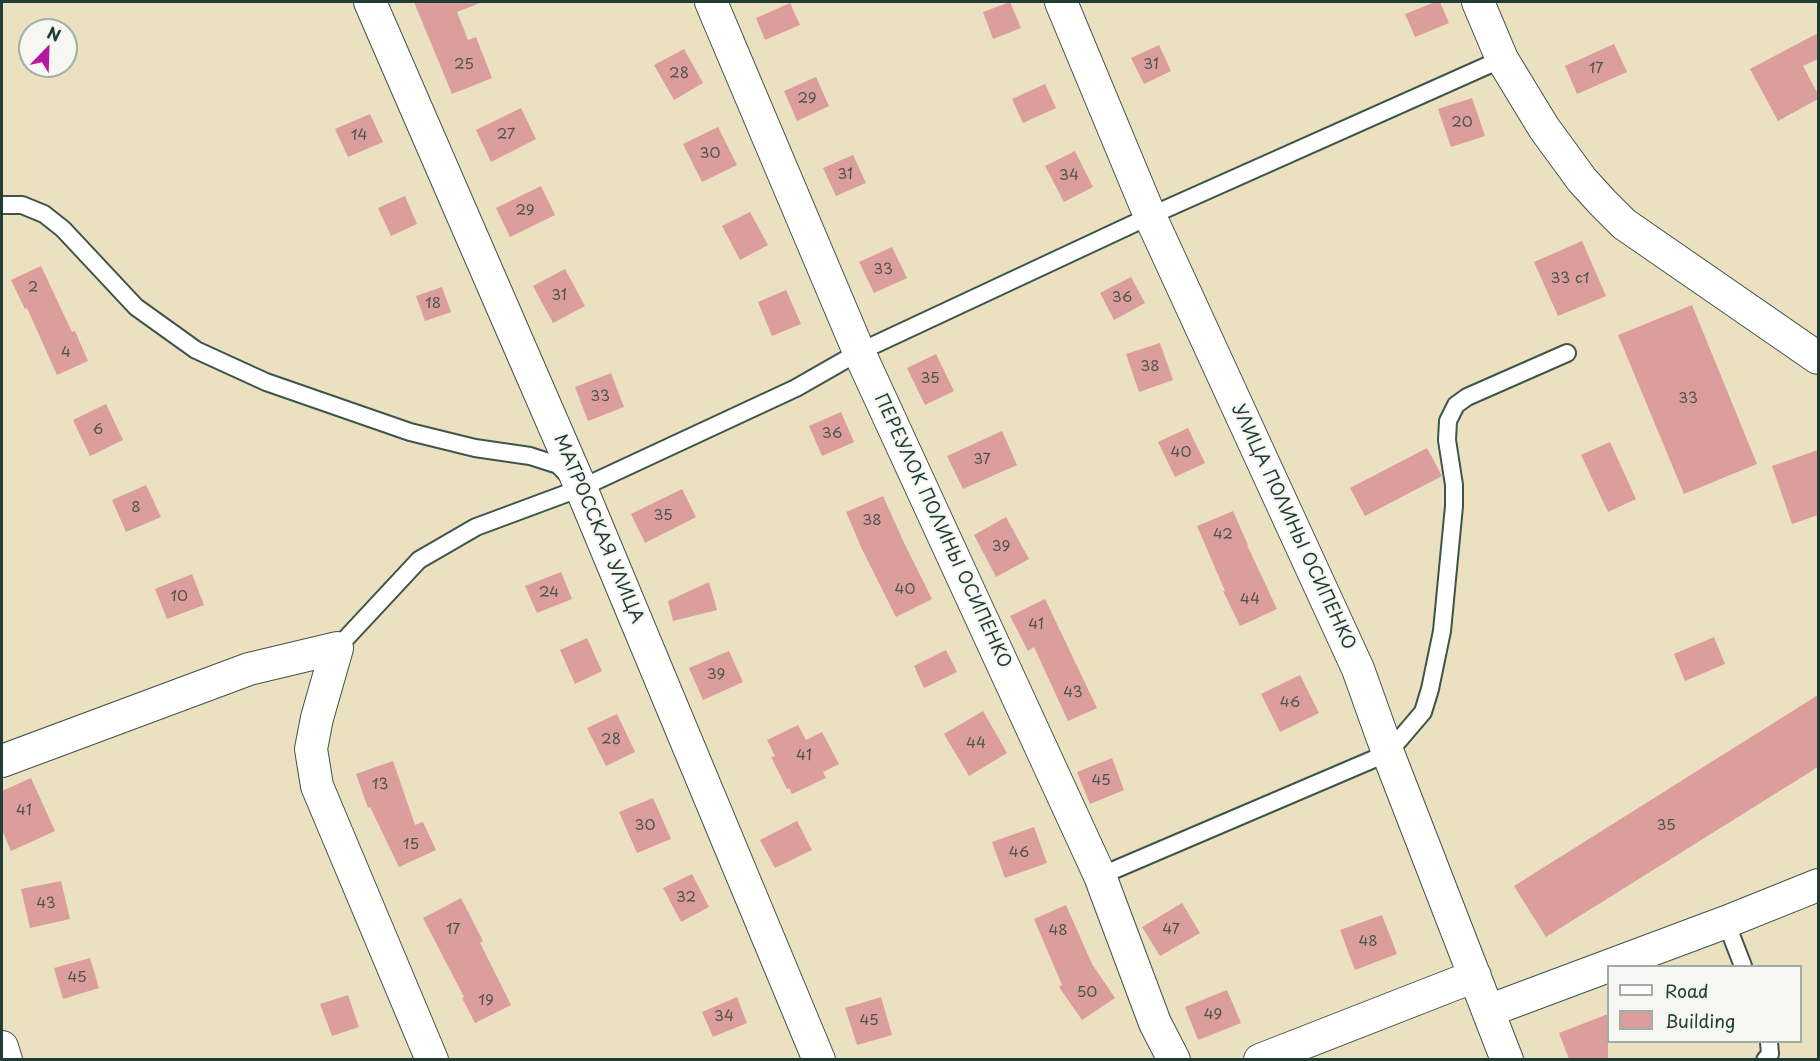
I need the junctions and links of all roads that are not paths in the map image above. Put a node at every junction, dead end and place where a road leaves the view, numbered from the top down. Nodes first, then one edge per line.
1 (370, 2) edge
2 (711, 2) edge
3 (1061, 2) edge
4 (1478, 2) edge
5 (1502, 59) junction
6 (2, 205) edge
7 (1150, 216) junction
8 (859, 352) junction
9 (1567, 353) dead end
10 (1818, 358) edge
11 (581, 488) junction
12 (337, 648) junction
13 (1388, 753) junction
14 (2, 761) edge
15 (1100, 876) junction
16 (1818, 885) edge
17 (1726, 922) junction
18 (1611, 965) edge
19 (1743, 965) edge
20 (1607, 966) edge
21 (1475, 976) junction
22 (1488, 1011) junction
23 (1769, 1043) edge
24 (2, 1047) edge
25 (6, 1059) edge
26 (432, 1059) edge
27 (819, 1059) edge
28 (1174, 1059) edge
29 (1260, 1059) edge
30 (1507, 1059) edge
31 (1765, 1059) edge

1 - 11 street, МАТРОССКАЯ УЛИЦА
2 - 8 street, ПЕРЕУЛОК ПОЛИНЫ ОСИПЕНКО
3 - 7 street, УЛИЦА ПОЛИНЫ ОСИПЕНКО
4 - 5 street
5 - 7 lane
5 - 10 street
6 - 11 lane
7 - 8 lane
7 - 13 street, УЛИЦА ПОЛИНЫ ОСИПЕНКО
8 - 11 lane
8 - 15 street, ПЕРЕУЛОК ПОЛИНЫ ОСИПЕНКО
9 - 13 lane
11 - 12 lane
11 - 27 street, МАТРОССКАЯ УЛИЦА
12 - 14 street
12 - 26 street
13 - 15 lane
13 - 21 street, УЛИЦА ПОЛИНЫ ОСИПЕНКО
15 - 28 street, ПЕРЕУЛОК ПОЛИНЫ ОСИПЕНКО
16 - 17 street
17 - 18 street
17 - 19 lane
20 - 22 street
21 - 22 street, УЛИЦА ПОЛИНЫ ОСИПЕНКО
21 - 29 street
22 - 30 street, УЛИЦА ПОЛИНЫ ОСИПЕНКО
23 - 31 lane
24 - 25 street

